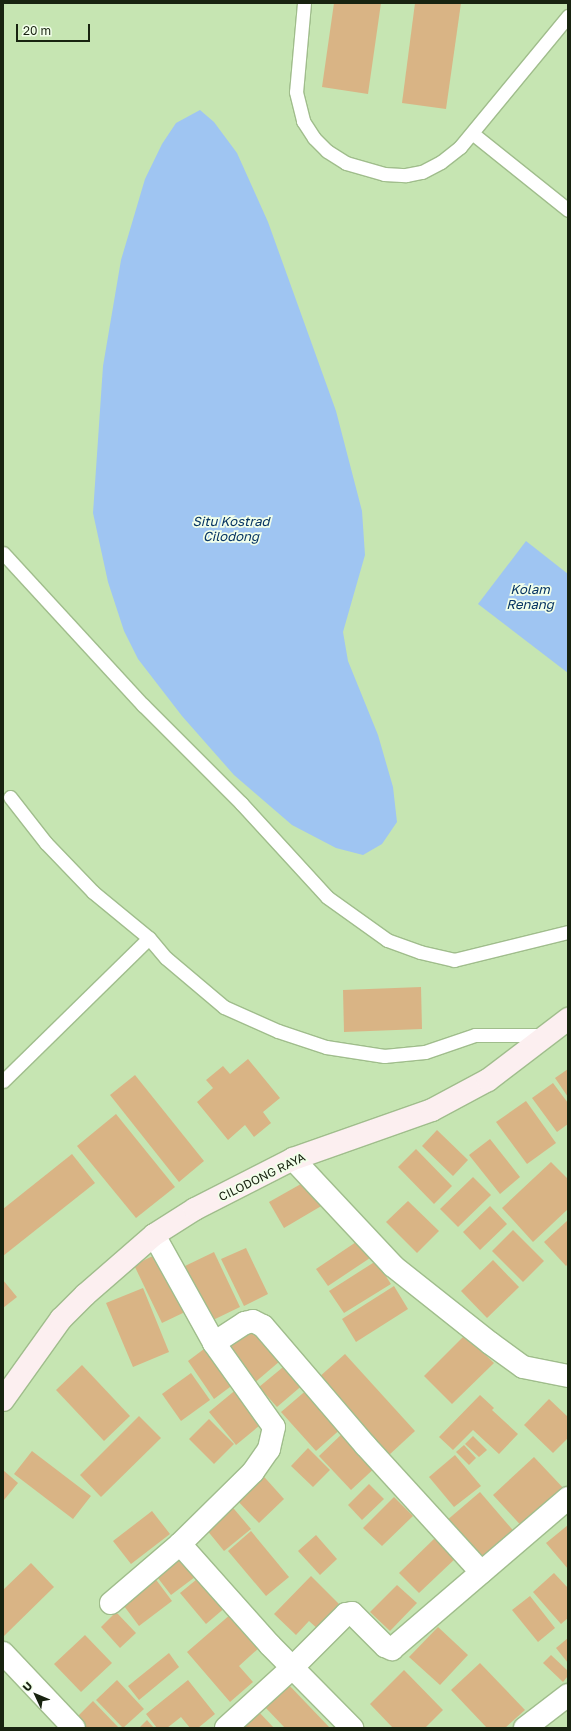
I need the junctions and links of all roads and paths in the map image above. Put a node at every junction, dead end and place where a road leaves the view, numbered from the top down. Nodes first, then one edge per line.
1 (304, 3) edge
2 (568, 16) edge
3 (472, 133) junction
4 (568, 210) edge
5 (6, 561) edge
6 (10, 797) dead end
7 (568, 932) edge
8 (149, 938) junction
9 (568, 1019) edge
10 (545, 1035) junction
11 (3, 1081) edge
12 (293, 1160) junction
13 (154, 1235) junction
14 (214, 1343) junction
15 (568, 1376) edge
16 (3, 1400) edge
17 (568, 1498) edge
18 (180, 1544) junction
19 (482, 1572) junction
20 (111, 1603) dead end
21 (3, 1653) edge
22 (293, 1667) junction
23 (564, 1705) edge
24 (74, 1728) edge
25 (226, 1728) edge
26 (352, 1728) edge
27 (525, 1728) edge

1 - 3 lane
2 - 3 lane
3 - 4 lane
5 - 7 lane
6 - 8 lane
8 - 10 lane
8 - 11 lane
9 - 10 street, CILODONG RAYA
10 - 12 street, CILODONG RAYA
12 - 13 street, CILODONG RAYA
12 - 15 street
13 - 14 street
13 - 16 street, CILODONG RAYA
14 - 18 street
14 - 19 street
17 - 19 street
18 - 20 street
18 - 22 street
19 - 22 street
21 - 24 street
22 - 25 street
22 - 26 street
23 - 27 street

